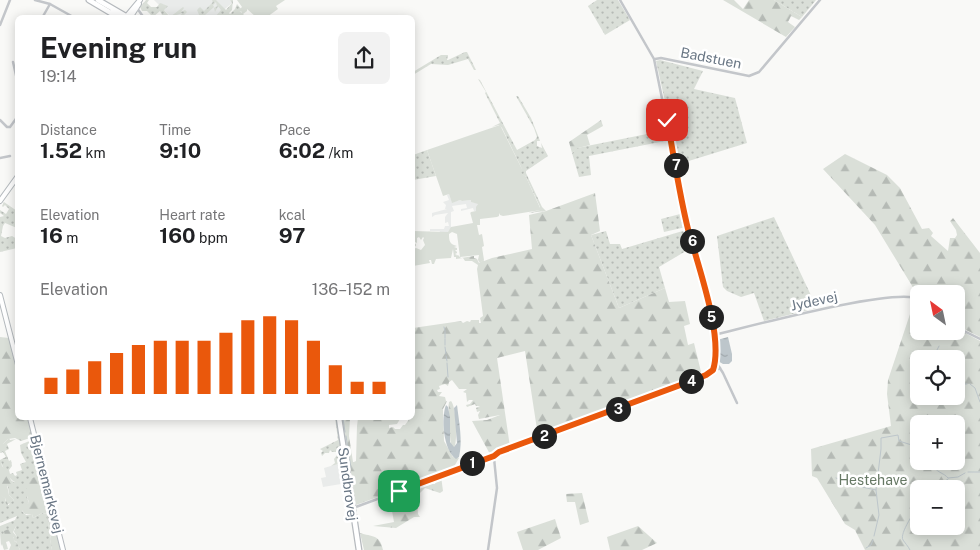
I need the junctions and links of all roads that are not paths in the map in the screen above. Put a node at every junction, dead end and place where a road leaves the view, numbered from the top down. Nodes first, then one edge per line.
1 (10, 0) edge
2 (35, 0) edge
3 (91, 0) edge
4 (98, 0) edge
5 (130, 0) edge
6 (141, 0) edge
7 (620, 0) edge
8 (820, 0) edge
9 (50, 4) junction
10 (136, 6) junction
11 (44, 15) edge
12 (70, 15) edge
13 (114, 15) edge
14 (123, 15) edge
15 (124, 15) edge
16 (129, 15) edge
17 (142, 15) edge
18 (0, 25) edge
19 (654, 59) junction
20 (14, 62) dead end
21 (15, 68) edge
22 (0, 120) edge
23 (15, 120) edge
24 (10, 156) dead end
25 (0, 158) edge
26 (15, 180) edge
27 (0, 202) edge
28 (0, 295) edge
29 (910, 297) edge
30 (965, 332) edge
31 (714, 335) junction
32 (980, 339) edge
33 (15, 353) edge
34 (715, 361) junction
35 (720, 368) junction
36 (713, 370) junction
37 (737, 403) dead end
38 (30, 420) edge
39 (339, 420) edge
40 (494, 456) junction
41 (352, 508) junction
42 (63, 550) edge
43 (359, 550) edge
44 (488, 550) edge

1 - 18 street
2 - 9 street
3 - 13 main road
3 - 14 main road
4 - 15 main road
5 - 10 street
6 - 10 street
7 - 19 street
8 - 19 street, Badstuen
9 - 11 street
9 - 12 street
10 - 16 street
10 - 17 street
19 - 31 street
20 - 21 street
22 - 23 street
24 - 25 street
26 - 27 street
28 - 33 street
29 - 31 street, Jydevej
30 - 32 street
31 - 34 street
34 - 35 street
34 - 36 street
35 - 36 street
35 - 37 street
36 - 40 street
38 - 42 street, Bjernemarksvej
39 - 41 main road, Sundbrovej
40 - 41 street
40 - 44 street
41 - 43 main road, Sundbrovej

